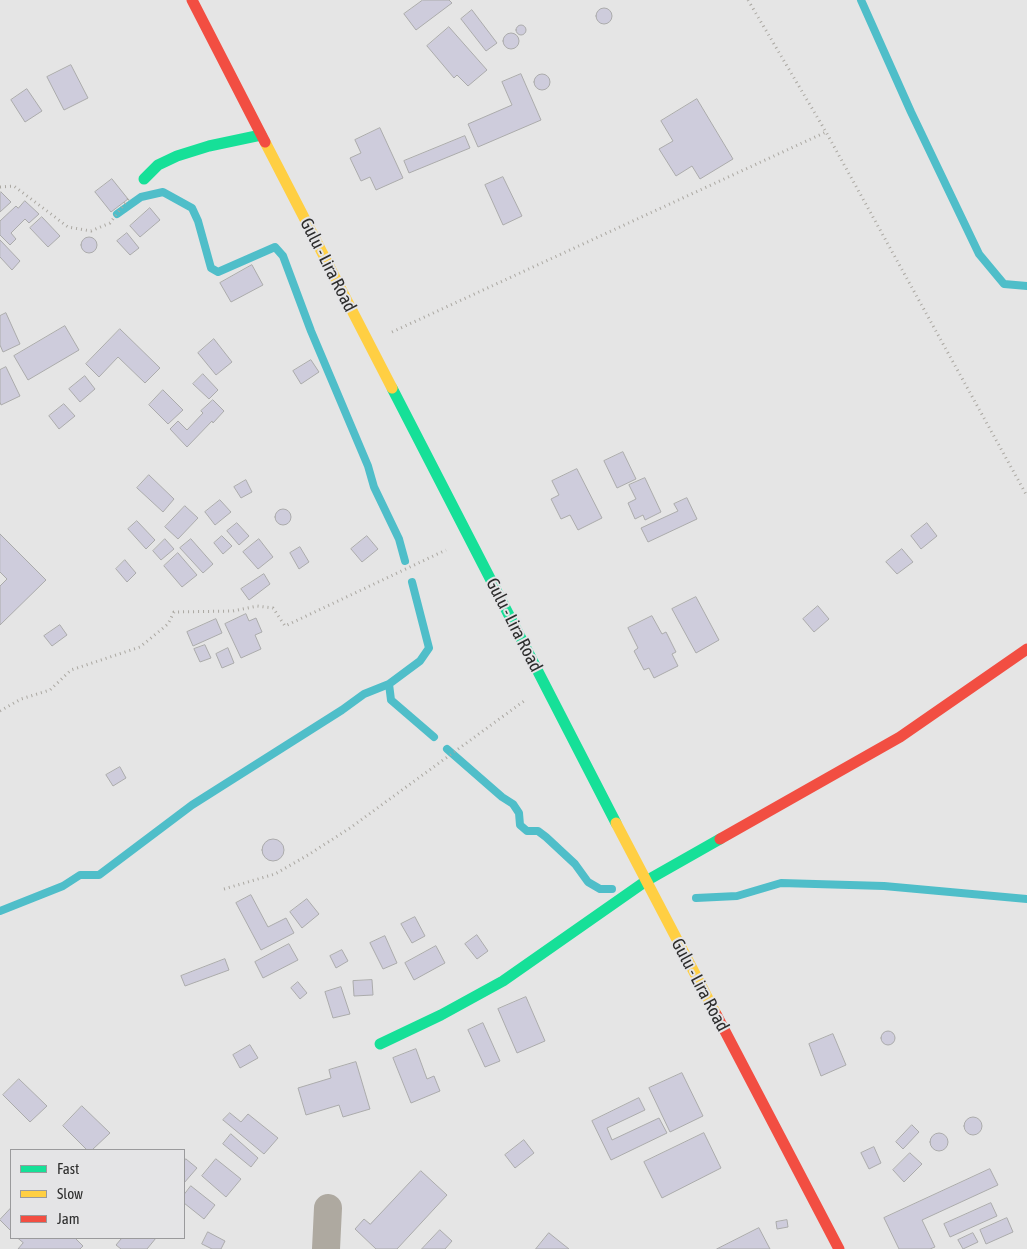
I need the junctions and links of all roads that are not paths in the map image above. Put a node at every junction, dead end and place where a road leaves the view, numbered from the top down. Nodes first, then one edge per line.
1 (192, 0) edge
2 (261, 135) junction
3 (144, 179) road end
4 (1027, 649) edge
5 (646, 881) junction
6 (380, 1044) dead end
7 (328, 1208) dead end
8 (326, 1249) edge
9 (839, 1249) edge

1 - 2 main road, Gulu - Lira Road
2 - 3 main road
2 - 5 main road, Gulu - Lira Road
4 - 5 main road
5 - 6 main road
5 - 9 main road, Gulu - Lira Road
7 - 8 street

